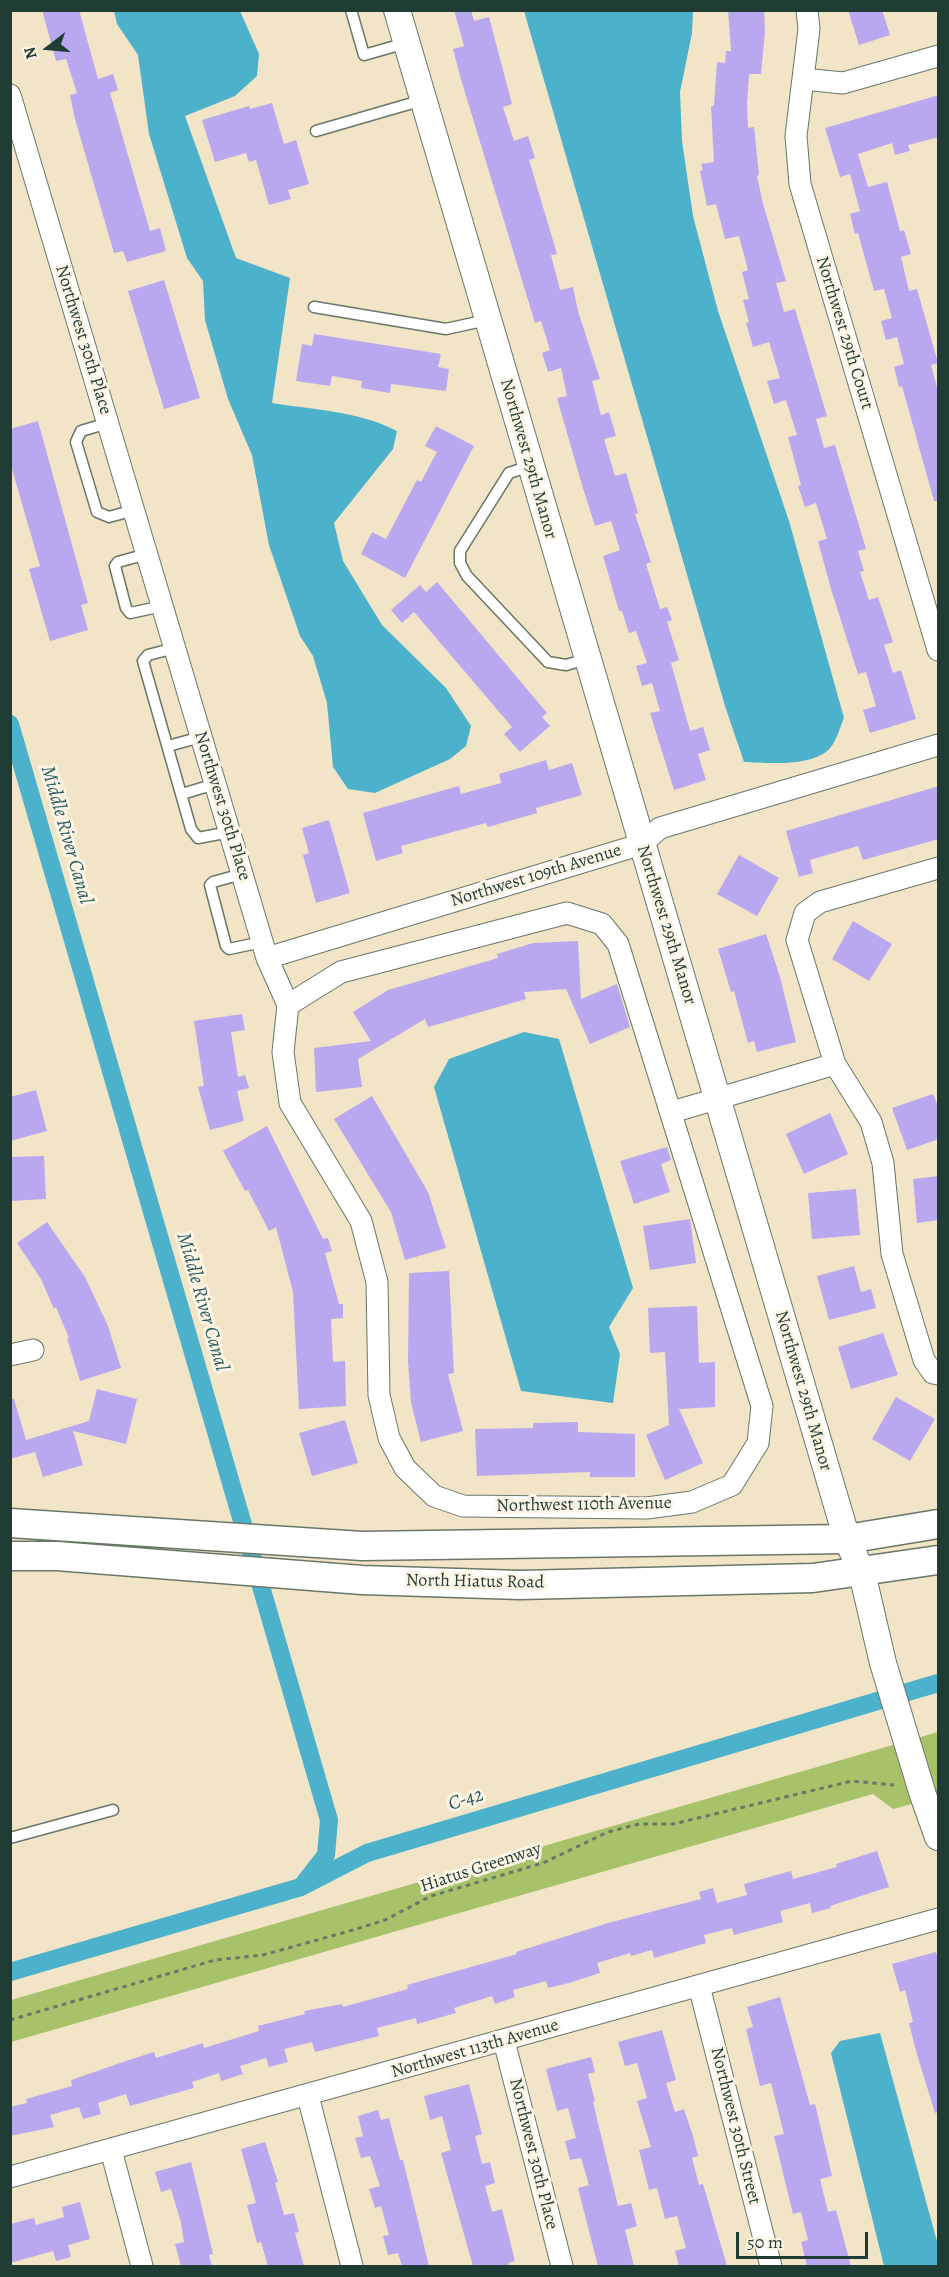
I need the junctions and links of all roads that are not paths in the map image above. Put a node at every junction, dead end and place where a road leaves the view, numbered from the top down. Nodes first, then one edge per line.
1 (351, 10) edge
2 (397, 10) edge
3 (807, 10) edge
4 (406, 43) junction
5 (939, 56) edge
6 (803, 79) junction
7 (10, 96) edge
8 (423, 100) junction
9 (316, 131) dead end
10 (314, 307) dead end
11 (487, 320) junction
12 (108, 423) junction
13 (530, 466) junction
14 (134, 510) junction
15 (147, 554) junction
16 (163, 606) junction
17 (175, 648) junction
18 (939, 650) edge
19 (587, 659) junction
20 (201, 737) junction
21 (168, 746) junction
22 (939, 746) edge
23 (215, 784) junction
24 (182, 794) junction
25 (230, 832) junction
26 (642, 844) junction
27 (939, 868) edge
28 (242, 873) junction
29 (265, 950) junction
30 (288, 1005) junction
31 (835, 1064) junction
32 (717, 1098) junction
33 (672, 1112) junction
34 (33, 1350) dead end
35 (10, 1355) edge
36 (936, 1373) edge
37 (10, 1523) edge
38 (939, 1524) edge
39 (847, 1539) junction
40 (10, 1556) edge
41 (939, 1560) edge
42 (862, 1573) junction
43 (113, 1810) dead end
44 (939, 1837) edge
45 (10, 1838) edge
46 (939, 1919) edge
47 (699, 1986) junction
48 (504, 2041) junction
49 (308, 2096) junction
50 (111, 2150) junction
51 (10, 2177) edge
52 (142, 2266) edge
53 (352, 2266) edge
54 (562, 2266) edge
55 (771, 2266) edge

1 - 4 lane
2 - 4 street, Northwest 29th Manor
3 - 6 street, Northwest 29th Court
4 - 8 street, Northwest 29th Manor
5 - 6 street
6 - 18 street, Northwest 29th Court
7 - 12 street, Northwest 30th Place
8 - 9 lane
8 - 11 street, Northwest 29th Manor
10 - 11 lane
11 - 13 street, Northwest 29th Manor
12 - 14 street, Northwest 30th Place
12 - 14 lane
13 - 19 street, Northwest 29th Manor
13 - 19 lane
14 - 15 street, Northwest 30th Place
15 - 16 street, Northwest 30th Place
15 - 16 lane
16 - 17 street, Northwest 30th Place
17 - 20 street, Northwest 30th Place
17 - 21 lane
19 - 26 street, Northwest 29th Manor
20 - 21 lane
20 - 23 street, Northwest 30th Place
21 - 24 lane
22 - 26 street, Northwest 109th Avenue
23 - 24 lane
23 - 25 street, Northwest 30th Place
24 - 25 lane
25 - 28 street, Northwest 30th Place
26 - 29 street, Northwest 109th Avenue
26 - 32 street, Northwest 29th Manor
27 - 31 street
28 - 29 street, Northwest 30th Place
28 - 29 lane
29 - 30 street, Northwest 30th Place
30 - 33 street
30 - 33 street, Northwest 110th Avenue
31 - 32 street
31 - 36 street
32 - 33 street
32 - 39 street, Northwest 29th Manor
34 - 35 street
37 - 39 main road, North Hiatus Road
38 - 39 main road, North Hiatus Road
39 - 42 street, Northwest 29th Manor
40 - 42 main road, North Hiatus Road
41 - 42 main road, North Hiatus Road
42 - 44 street, Northwest 29th Manor
43 - 45 lane
46 - 47 street, Northwest 113th Avenue
47 - 48 street, Northwest 113th Avenue
47 - 55 street, Northwest 30th Street
48 - 49 street, Northwest 113th Avenue
48 - 54 street, Northwest 30th Place
49 - 50 street, Northwest 113th Avenue
49 - 53 street
50 - 51 street, Northwest 113th Avenue
50 - 52 street

